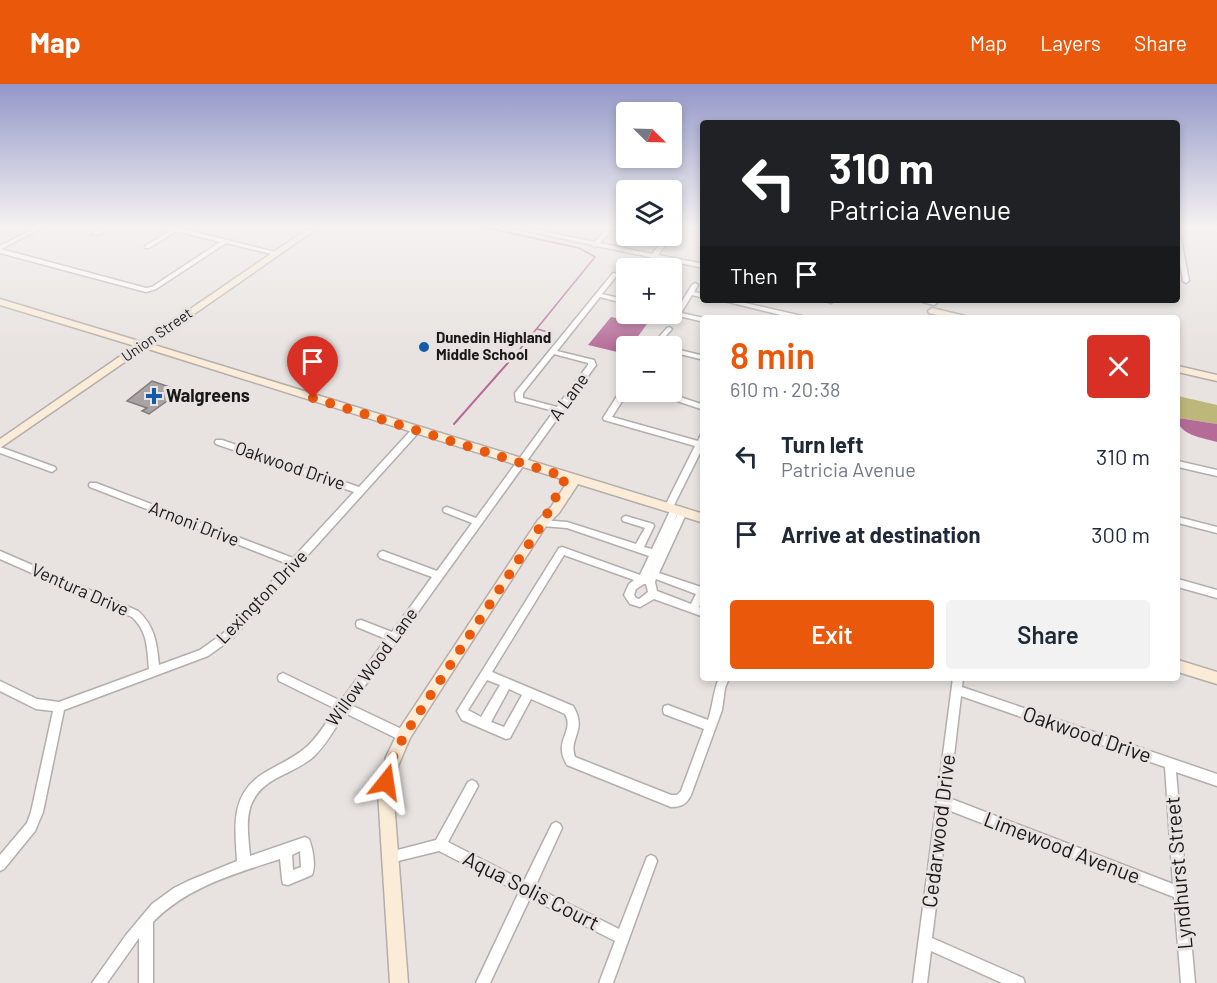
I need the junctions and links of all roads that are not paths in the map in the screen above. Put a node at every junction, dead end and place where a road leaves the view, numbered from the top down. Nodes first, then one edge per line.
1 (71, 269) edge
2 (183, 269) edge
3 (254, 269) edge
4 (1184, 269) edge
5 (615, 274) dead end
6 (1186, 281) dead end
7 (695, 285) dead end
8 (691, 293) junction
9 (598, 295) junction
10 (700, 295) edge
11 (616, 299) edge
12 (0, 302) edge
13 (736, 303) edge
14 (682, 304) edge
15 (933, 308) edge
16 (682, 315) edge
17 (789, 315) edge
18 (953, 315) edge
19 (700, 319) edge
20 (669, 329) dead end
21 (664, 336) edge
22 (143, 345) junction
23 (553, 352) junction
24 (682, 352) edge
25 (700, 357) edge
26 (1180, 369) edge
27 (1217, 378) edge
28 (682, 400) edge
29 (617, 402) edge
30 (700, 407) edge
31 (559, 410) junction
32 (416, 430) junction
33 (219, 442) dead end
34 (0, 444) edge
35 (700, 444) edge
36 (700, 447) edge
37 (0, 450) edge
38 (520, 462) junction
39 (1180, 464) edge
40 (52, 469) dead end
41 (1217, 473) edge
42 (571, 478) junction
43 (93, 485) dead end
44 (361, 491) junction
45 (447, 510) dead end
46 (555, 510) junction
47 (675, 510) junction
48 (700, 518) edge
49 (626, 519) dead end
50 (1180, 521) edge
51 (478, 522) junction
52 (542, 524) junction
53 (567, 525) junction
54 (1217, 530) edge
55 (638, 549) junction
56 (0, 555) edge
57 (383, 555) dead end
58 (658, 555) junction
59 (295, 563) junction
60 (439, 576) junction
61 (649, 578) junction
62 (1180, 584) edge
63 (700, 591) edge
64 (653, 594) junction
65 (1217, 594) edge
66 (698, 611) edge
67 (361, 624) dead end
68 (394, 638) junction
69 (1180, 667) edge
70 (154, 672) junction
71 (485, 674) junction
72 (283, 678) dead end
73 (1217, 678) edge
74 (723, 681) edge
75 (507, 683) junction
76 (957, 684) edge
77 (0, 686) edge
78 (529, 692) junction
79 (59, 706) junction
80 (343, 707) junction
81 (668, 710) dead end
82 (483, 724) junction
83 (710, 726) junction
84 (404, 736) junction
85 (1170, 764) junction
86 (1217, 780) edge
87 (472, 786) dead end
88 (943, 802) junction
89 (556, 828) dead end
90 (440, 845) junction
91 (285, 851) dead end
92 (390, 857) junction
93 (651, 861) dead end
94 (0, 865) edge
95 (243, 865) junction
96 (526, 890) junction
97 (1180, 893) junction
98 (146, 921) junction
99 (622, 938) junction
100 (925, 942) junction
101 (99, 983) edge
102 (146, 983) edge
103 (399, 983) edge
104 (483, 983) edge
105 (606, 983) edge
106 (920, 983) edge
107 (1018, 983) edge
108 (1188, 983) edge

1 - 2 street
3 - 22 street, Union Street
4 - 6 street
5 - 9 street
7 - 8 street
8 - 10 street
8 - 14 street
9 - 11 street
9 - 23 street
12 - 22 street
13 - 17 street
15 - 18 street
16 - 19 street
20 - 21 street
22 - 32 street
22 - 34 street, Union Street
23 - 31 street, A Lane
23 - 31 street
24 - 25 street
26 - 27 street
28 - 30 street
29 - 35 street
31 - 38 street, A Lane
32 - 38 street
32 - 44 street, Lexington Drive
33 - 44 street, Oakwood Drive
36 - 47 street
37 - 40 street
38 - 42 street
38 - 51 street, Willow Wood Lane
39 - 41 street
42 - 46 street
42 - 47 street
42 - 52 street
43 - 59 street, Arnoni Drive
44 - 59 street, Lexington Drive
45 - 51 street
46 - 52 street
46 - 53 street
47 - 48 street
47 - 58 street
49 - 55 street
50 - 54 street
51 - 60 street, Willow Wood Lane
52 - 53 street
52 - 84 street
53 - 55 street
55 - 58 street
56 - 70 street, Ventura Drive
57 - 60 street
58 - 61 street
59 - 70 street, Lexington Drive
60 - 68 street, Willow Wood Lane
61 - 63 street
61 - 64 street
61 - 64 street
61 - 71 street
62 - 65 street
64 - 66 street
67 - 68 street
68 - 80 street, Willow Wood Lane
69 - 73 street
70 - 79 street, Lexington Drive
71 - 75 street
71 - 82 street
72 - 80 street
74 - 83 street
75 - 78 street
75 - 82 street
76 - 85 street, Oakwood Drive
76 - 88 street, Cedarwood Drive
77 - 79 street, Lexington Drive
78 - 82 street
78 - 83 street
79 - 94 street
80 - 84 street
80 - 95 street, Willow Wood Lane
81 - 83 street
84 - 92 street
85 - 86 street, Oakwood Drive
85 - 97 street, Lyndhurst Street
87 - 90 street
88 - 97 street, Limewood Avenue
88 - 100 street, Cedarwood Drive
89 - 96 street
90 - 92 street
90 - 96 street, Aqua Solis Court
91 - 95 street
92 - 103 street
93 - 99 street
95 - 98 street
96 - 99 street, Aqua Solis Court
96 - 104 street
97 - 108 street, Lyndhurst Street
98 - 101 street
98 - 102 street
99 - 105 street
100 - 106 street, Cedarwood Drive
100 - 107 street

